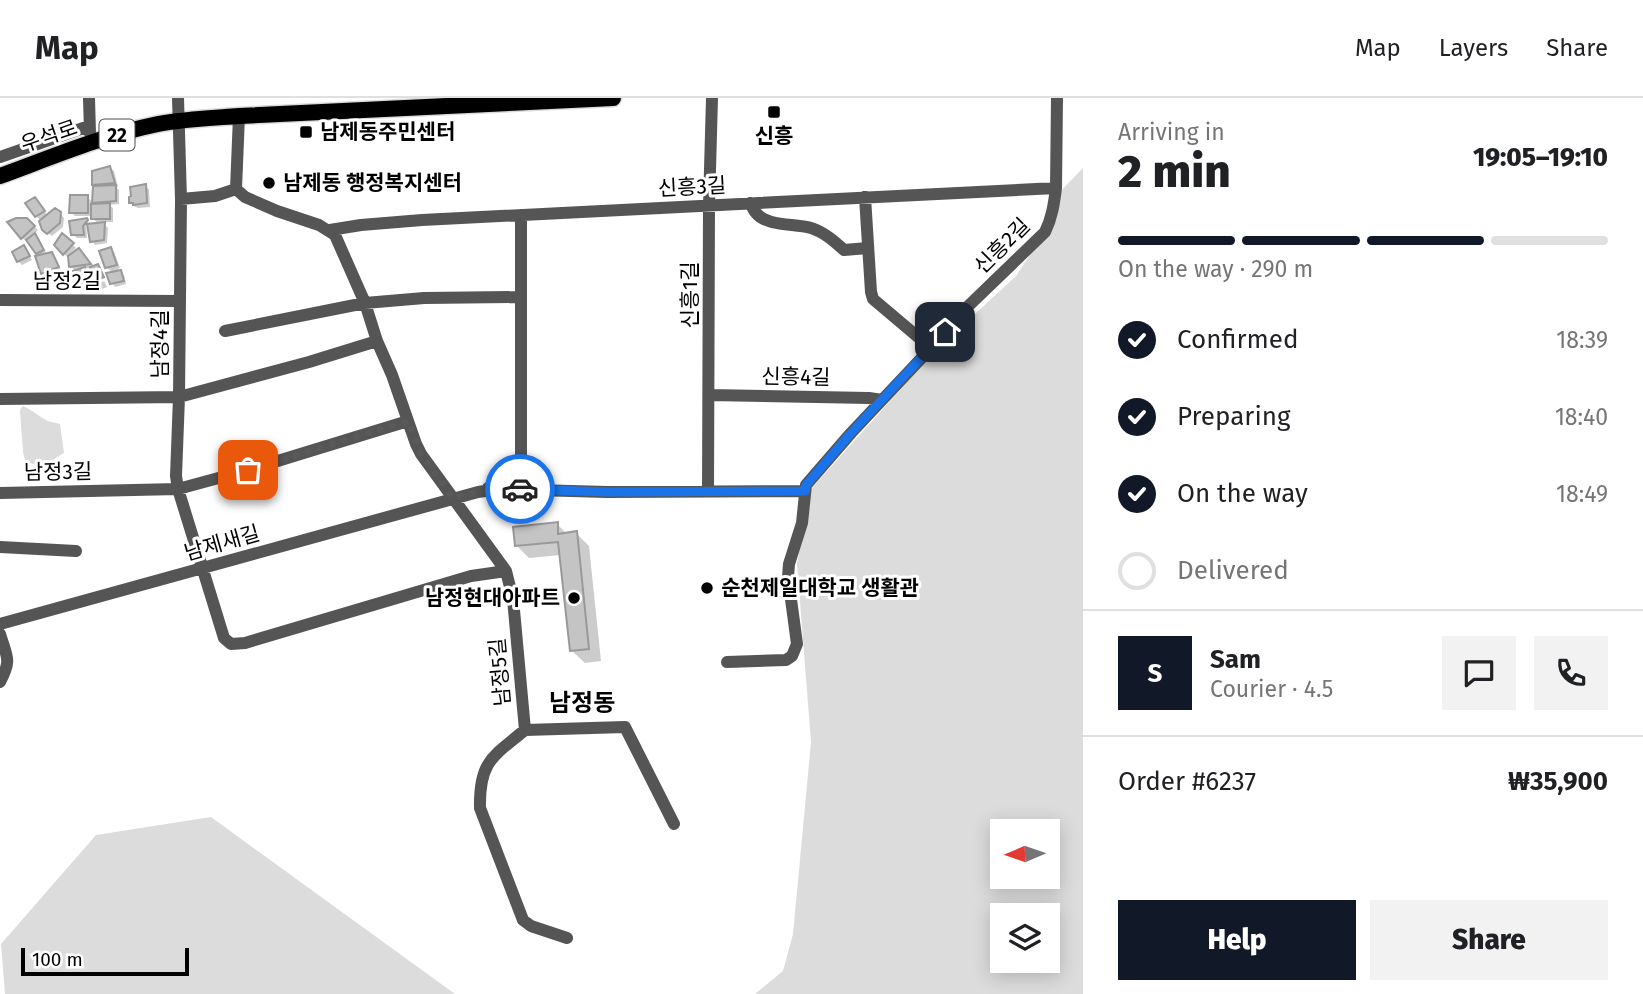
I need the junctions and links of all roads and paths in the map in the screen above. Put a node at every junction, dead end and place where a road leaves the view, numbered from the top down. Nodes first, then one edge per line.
1 (89, 98) edge
2 (178, 98) edge
3 (613, 98) edge
4 (712, 98) edge
5 (1057, 98) edge
6 (538, 99) edge
7 (365, 104) edge
8 (239, 116) junction
9 (179, 121) junction
10 (89, 126) junction
11 (90, 144) junction
12 (0, 157) edge
13 (0, 176) edge
14 (236, 188) junction
15 (1056, 188) junction
16 (865, 197) junction
17 (181, 199) junction
18 (750, 202) junction
19 (709, 205) junction
20 (521, 215) junction
21 (330, 230) junction
22 (868, 248) junction
23 (521, 297) junction
24 (0, 300) edge
25 (179, 301) junction
26 (365, 303) junction
27 (225, 331) dead end
28 (377, 341) junction
29 (931, 348) junction
30 (709, 395) junction
31 (179, 397) junction
32 (0, 399) edge
33 (882, 400) junction
34 (408, 421) junction
35 (521, 458) junction
36 (178, 489) junction
37 (521, 489) junction
38 (805, 491) junction
39 (0, 492) edge
40 (480, 492) junction
41 (708, 492) junction
42 (453, 498) junction
43 (0, 547) edge
44 (76, 551) dead end
45 (202, 569) junction
46 (506, 571) junction
47 (0, 624) edge
48 (0, 634) edge
49 (727, 662) dead end
50 (0, 682) edge
51 (525, 730) junction
52 (674, 824) dead end
53 (566, 938) dead end

1 - 10 street
2 - 9 street, 남정4길
3 - 6 main road, 우석로 / 22
4 - 19 street, 신흥1길
5 - 15 street
6 - 7 main road, 우석로 / 22
7 - 8 main road, 우석로 / 22
8 - 9 main road, 우석로 / 22
8 - 14 street
9 - 11 main road, 우석로 / 22
9 - 17 street, 남정4길
10 - 11 street
10 - 12 street
11 - 13 main road, 우석로 / 22
14 - 17 street
14 - 21 street
15 - 16 street, 신흥3길
15 - 29 street, 신흥2길
16 - 18 street, 신흥3길
16 - 22 street
17 - 25 street, 남정4길
18 - 19 street, 신흥3길
18 - 22 street
19 - 20 street, 신흥3길
19 - 30 street, 신흥1길
20 - 21 street
20 - 23 street
21 - 26 street, 남정5길
22 - 29 street
23 - 26 street
23 - 35 street
24 - 25 street, 남정2길
25 - 31 street, 남정4길
26 - 27 street
26 - 28 street, 남정5길
28 - 31 street
28 - 34 street, 남정5길
29 - 33 street, 신흥2길
30 - 33 street, 신흥4길
30 - 41 street, 신흥1길
31 - 32 street
31 - 36 street, 남정4길
33 - 38 street, 신흥2길
34 - 36 street
34 - 42 street, 남정5길
35 - 37 street
35 - 40 street
36 - 39 street, 남정3길
36 - 45 street, 남정4길
37 - 40 street
37 - 41 street
38 - 41 street
38 - 49 street, 신흥2길
40 - 42 street
42 - 45 street, 남제새길
42 - 46 street, 남정5길
43 - 44 street
45 - 46 street, 남정4길
45 - 47 street, 남제새길
46 - 51 street, 남정5길
48 - 50 street
51 - 52 street, 남정5길
51 - 53 street

